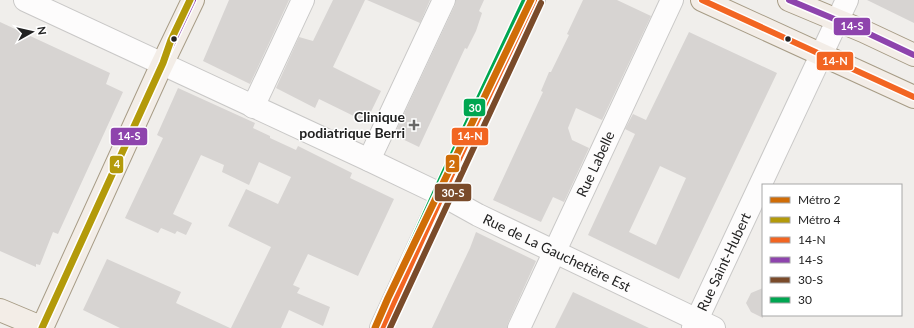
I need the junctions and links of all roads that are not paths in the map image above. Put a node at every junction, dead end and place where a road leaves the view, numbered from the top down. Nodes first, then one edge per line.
1 (52, 0) edge
2 (193, 0) edge
3 (303, 0) edge
4 (444, 0) edge
5 (534, 0) edge
6 (672, 0) edge
7 (702, 0) edge
8 (789, 0) edge
9 (848, 0) edge
10 (27, 1) edge
11 (838, 21) junction
12 (822, 55) junction
13 (914, 55) edge
14 (163, 63) junction
15 (914, 97) edge
16 (253, 107) junction
17 (369, 160) junction
18 (764, 184) edge
19 (762, 189) edge
20 (442, 195) junction
21 (555, 251) junction
22 (0, 310) edge
23 (701, 325) edge
24 (43, 328) edge
25 (381, 328) edge
26 (519, 328) edge

1 - 10 street
2 - 14 main road
3 - 16 street
4 - 17 street
5 - 20 street
6 - 21 street, Rue Labelle
7 - 12 main road
8 - 11 main road
9 - 11 street, Rue Saint-Hubert
10 - 14 street, Rue de La Gauchetière Est
11 - 12 street, Rue Saint-Hubert
11 - 13 main road
12 - 15 main road
12 - 18 street, Rue Saint-Hubert
14 - 16 street, Rue de La Gauchetière Est
14 - 24 main road
16 - 17 street, Rue de La Gauchetière Est
17 - 20 street, Rue de La Gauchetière Est
19 - 23 street, Rue Saint-Hubert
20 - 21 street, Rue de La Gauchetière Est
20 - 25 street
21 - 23 street, Rue de La Gauchetière Est
21 - 26 street, Rue Labelle
22 - 24 main road

